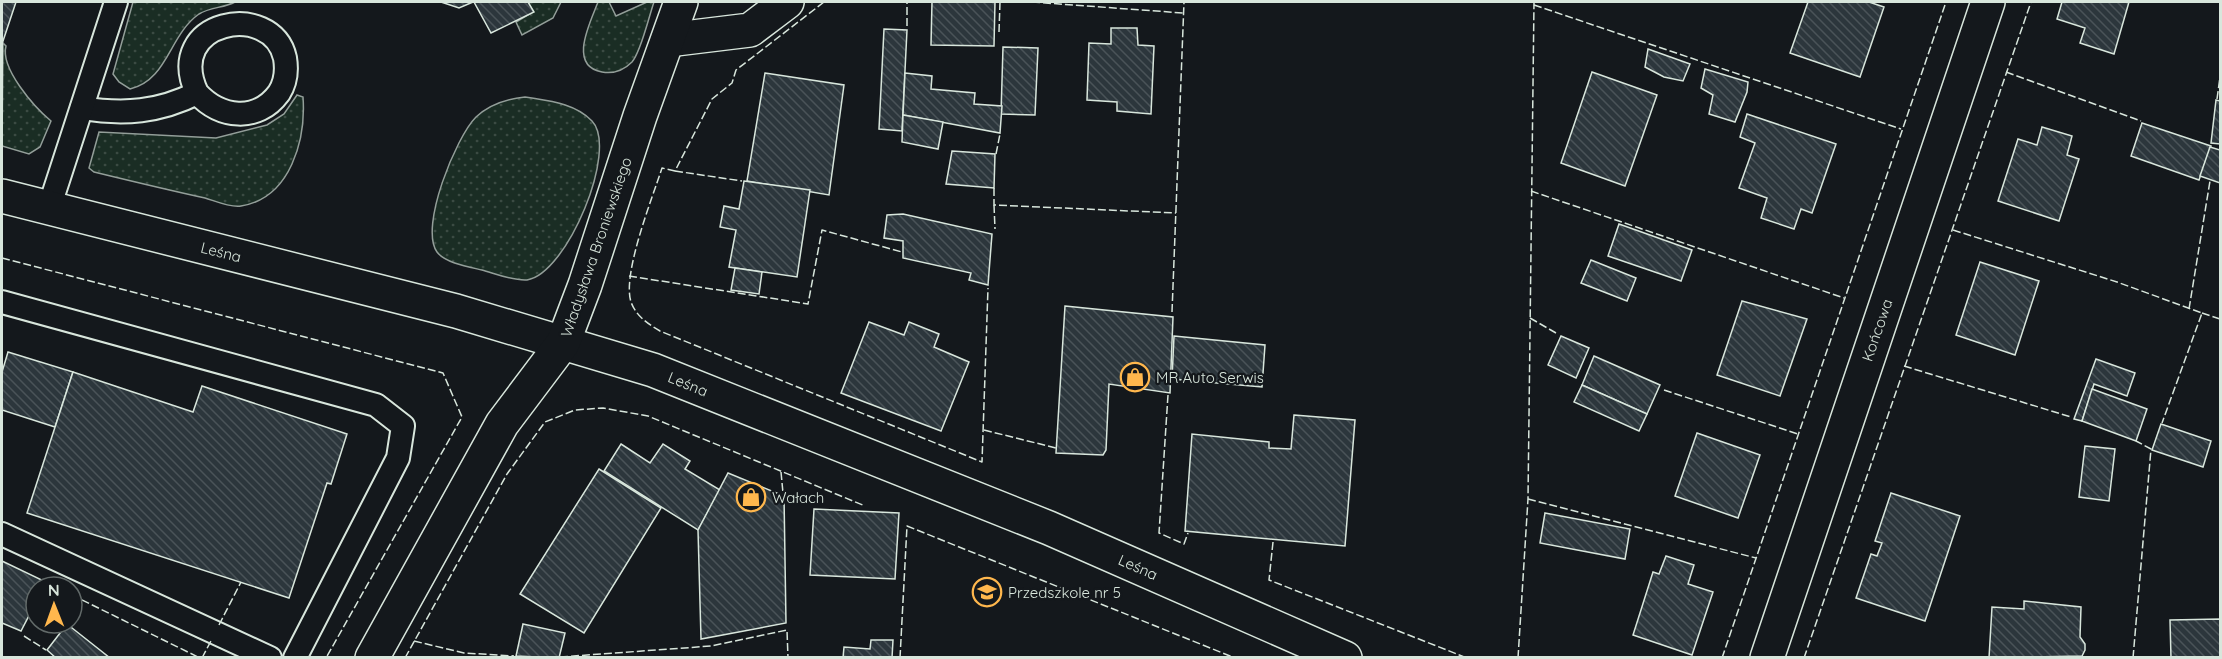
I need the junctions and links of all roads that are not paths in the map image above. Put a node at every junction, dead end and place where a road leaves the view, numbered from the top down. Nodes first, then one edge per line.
1 (116, 2) edge
2 (681, 2) edge
3 (787, 2) edge
4 (1988, 2) edge
5 (668, 40) junction
6 (197, 93) junction
7 (82, 108) junction
8 (2, 196) edge
9 (50, 208) junction
10 (2, 302) edge
11 (563, 344) junction
12 (2, 534) edge
13 (270, 657) edge
14 (295, 657) edge
15 (372, 657) edge
16 (1346, 657) edge
17 (1767, 657) edge

1 - 7 lane
2 - 5 street, Władysława Broniewskiego
3 - 5 street
4 - 17 street, Końcowa
5 - 11 street, Władysława Broniewskiego
6 - 6 lane
6 - 7 lane
7 - 9 lane
8 - 9 street, Leśna
9 - 11 street, Leśna
10 - 14 lane
11 - 15 street, Władysława Broniewskiego
11 - 16 street, Leśna
12 - 13 lane

